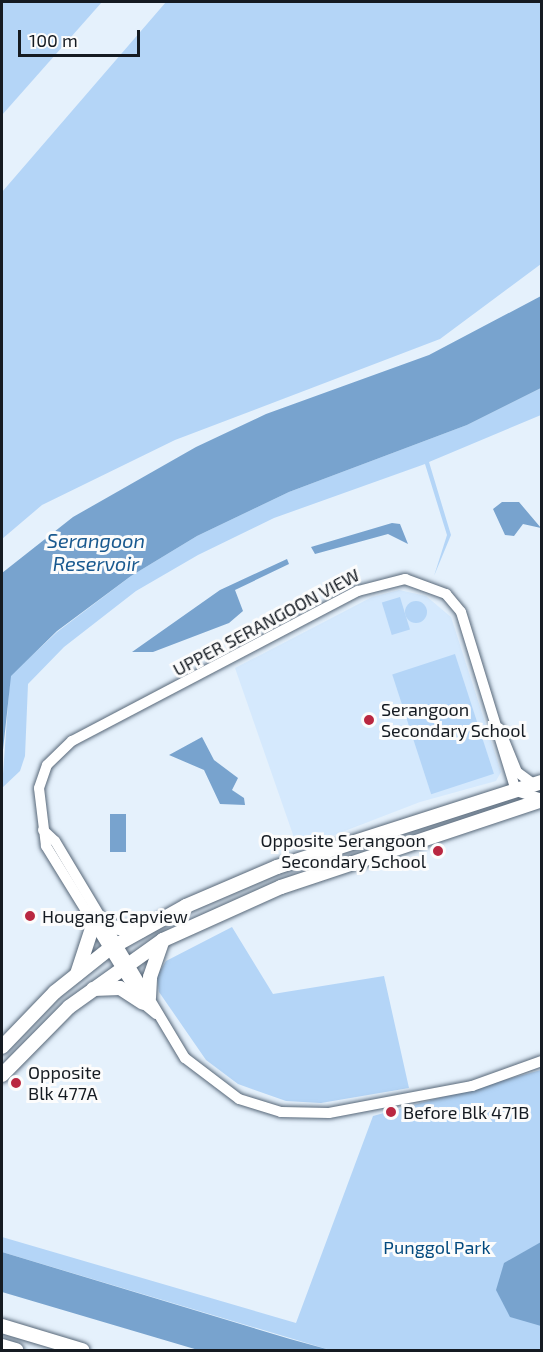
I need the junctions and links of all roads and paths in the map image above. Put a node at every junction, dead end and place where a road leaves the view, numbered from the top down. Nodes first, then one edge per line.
1 (496, 722) junction
2 (538, 783) edge
3 (516, 791) junction
4 (542, 799) edge
5 (99, 926) junction
6 (142, 931) junction
7 (163, 940) junction
8 (113, 947) junction
9 (125, 966) junction
10 (76, 976) junction
11 (91, 989) junction
12 (146, 1000) junction
13 (2, 1047) edge
14 (542, 1060) edge
15 (2, 1075) edge
16 (2, 1326) edge
17 (2, 1346) edge
18 (16, 1350) edge
19 (82, 1350) edge

1 - 2 street, UPPER SERANGOON VIEW
1 - 3 street, UPPER SERANGOON VIEW
1 - 5 street, UPPER SERANGOON VIEW
2 - 3 main road
3 - 4 street
3 - 6 main road
4 - 7 main road
5 - 6 main road
5 - 8 street, UPPER SERANGOON VIEW
5 - 10 main road
6 - 8 main road
7 - 9 main road
7 - 12 main road
8 - 9 street, UPPER SERANGOON VIEW
8 - 10 main road
9 - 11 main road
9 - 12 street, UPPER SERANGOON VIEW
10 - 13 main road
11 - 12 main road
11 - 15 main road
12 - 14 street, UPPER SERANGOON VIEW
16 - 19 main road
17 - 18 main road

